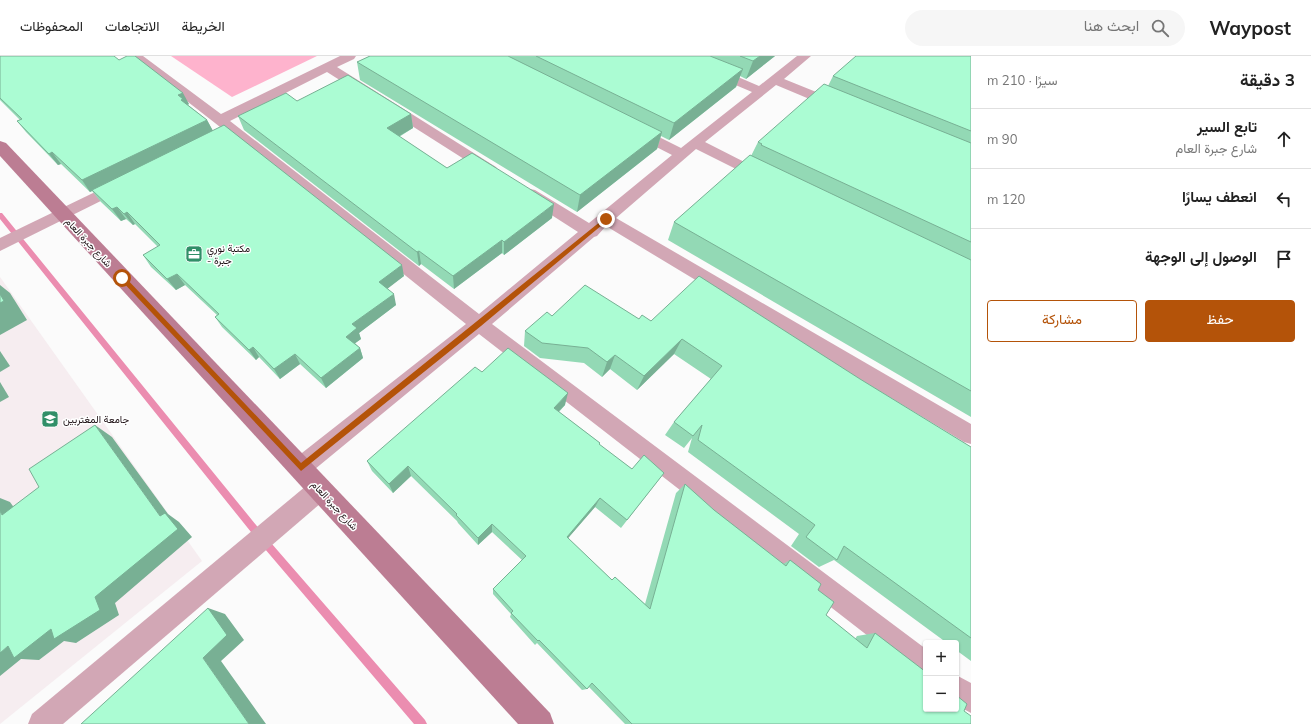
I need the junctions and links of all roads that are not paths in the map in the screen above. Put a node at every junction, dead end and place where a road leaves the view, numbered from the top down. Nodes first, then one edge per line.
1 (135, 56) edge
2 (350, 56) edge
3 (678, 56) edge
4 (805, 56) edge
5 (327, 67) junction
6 (775, 80) junction
7 (761, 91) junction
8 (848, 110) edge
9 (619, 123) edge
10 (222, 128) junction
11 (0, 146) edge
12 (689, 149) junction
13 (503, 177) edge
14 (133, 178) edge
15 (780, 185) edge
16 (516, 186) edge
17 (63, 214) junction
18 (606, 219) junction
19 (590, 232) junction
20 (0, 245) edge
21 (479, 324) junction
22 (971, 435) edge
23 (301, 468) junction
24 (320, 488) junction
25 (923, 663) edge
26 (959, 690) edge
27 (971, 699) edge
28 (42, 724) edge
29 (539, 724) edge

1 - 10 street
2 - 5 street
3 - 7 street
4 - 6 street
5 - 10 street
5 - 13 street
6 - 7 street
6 - 8 street
7 - 12 street
9 - 12 street
10 - 21 street
11 - 17 main road, شارع جبرة العام
12 - 15 street
12 - 18 street
14 - 17 street
16 - 19 street
17 - 20 street
17 - 23 main road, شارع جبرة العام
18 - 19 street
18 - 22 street
19 - 21 street
21 - 23 street
21 - 25 street
23 - 24 main road, شارع جبرة العام
24 - 28 street
24 - 29 main road, شارع جبرة العام
26 - 27 street

